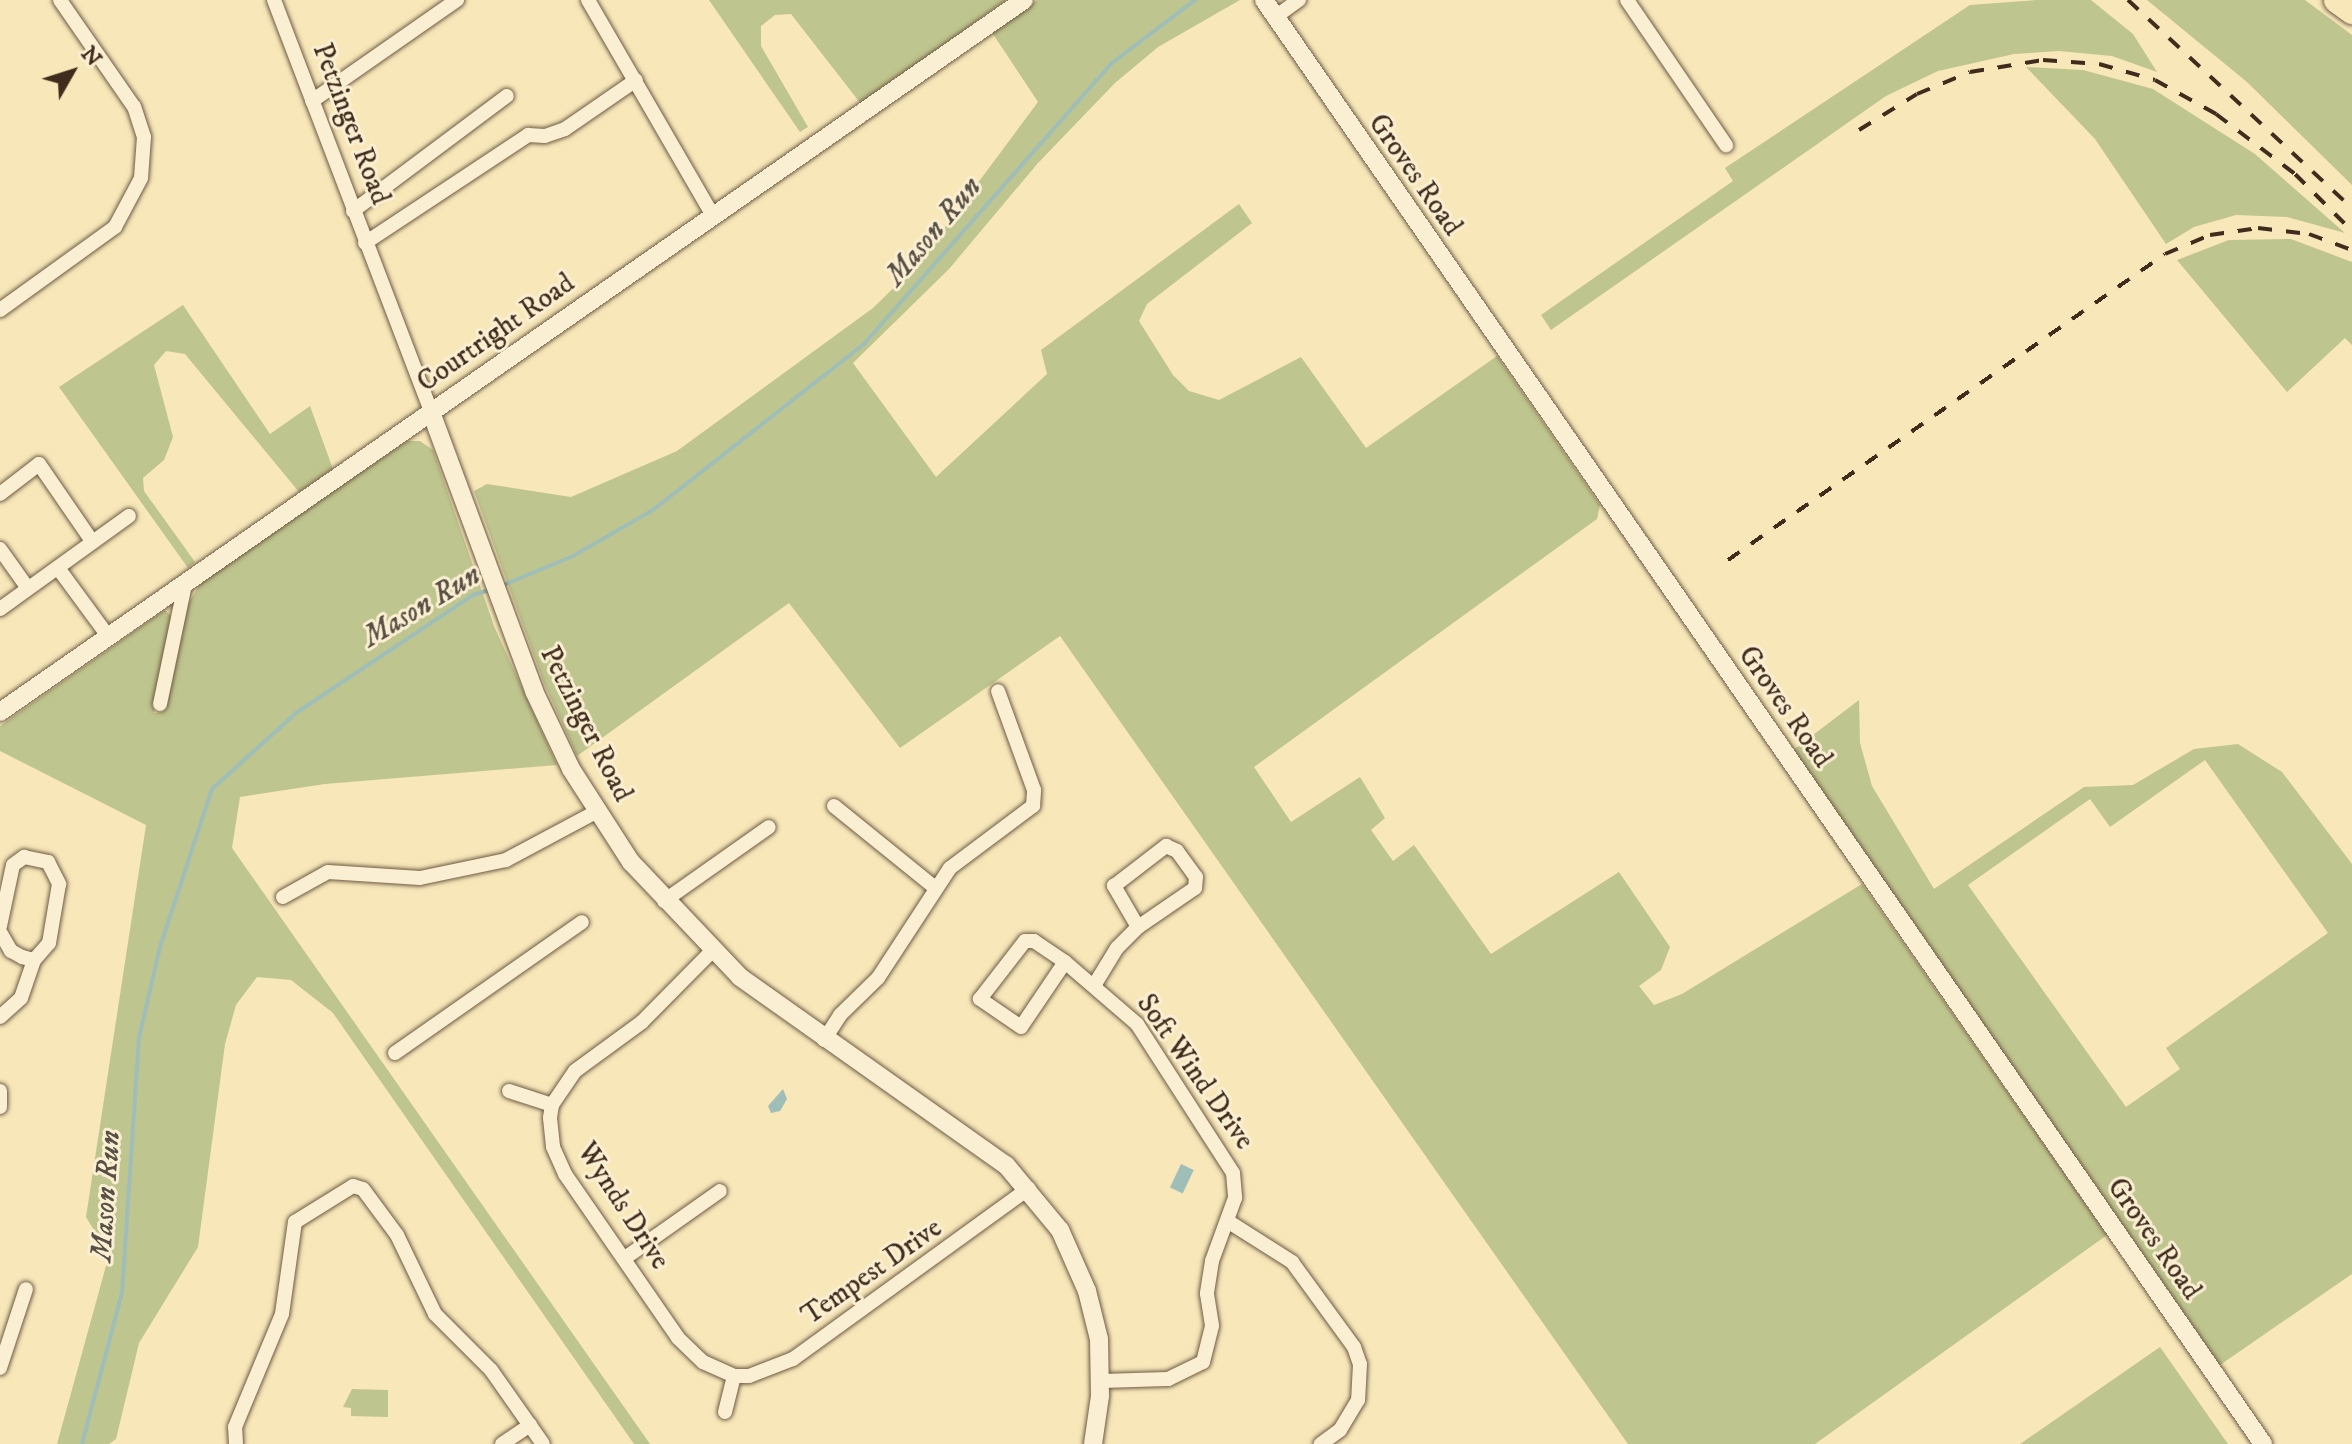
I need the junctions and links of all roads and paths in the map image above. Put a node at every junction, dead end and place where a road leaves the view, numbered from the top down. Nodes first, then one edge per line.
1 (60, 0) edge
2 (274, 0) edge
3 (457, 0) edge
4 (588, 0) edge
5 (1024, 0) edge
6 (1264, 0) edge
7 (1299, 0) edge
8 (1627, 0) edge
9 (2337, 0) edge
10 (2352, 11) edge
11 (1274, 18) junction
12 (636, 80) junction
13 (507, 96) dead end
14 (312, 101) junction
15 (1726, 145) dead end
16 (353, 211) junction
17 (714, 217) junction
18 (365, 243) junction
19 (0, 310) edge
20 (431, 412) junction
21 (0, 494) edge
22 (129, 516) dead end
23 (92, 541) junction
24 (0, 549) edge
25 (58, 568) junction
26 (185, 584) junction
27 (27, 587) junction
28 (0, 609) edge
29 (108, 636) junction
30 (998, 691) dead end
31 (160, 704) dead end
32 (0, 712) edge
33 (834, 806) dead end
34 (596, 812) junction
35 (769, 827) dead end
36 (934, 887) junction
37 (283, 897) dead end
38 (664, 901) junction
39 (582, 922) dead end
40 (0, 926) edge
41 (1138, 927) junction
42 (0, 932) edge
43 (712, 951) junction
44 (34, 960) junction
45 (1065, 962) junction
46 (1095, 984) junction
47 (0, 1017) edge
48 (824, 1040) junction
49 (395, 1053) dead end
50 (0, 1091) edge
51 (509, 1091) dead end
52 (552, 1105) junction
53 (0, 1107) edge
54 (1029, 1188) junction
55 (720, 1191) dead end
56 (1229, 1222) junction
57 (625, 1258) junction
58 (26, 1289) dead end
59 (0, 1368) edge
60 (734, 1376) junction
61 (1101, 1381) junction
62 (725, 1412) dead end
63 (530, 1425) junction
64 (236, 1444) edge
65 (502, 1444) edge
66 (543, 1444) edge
67 (1093, 1444) edge
68 (1321, 1444) edge
69 (2263, 1444) edge

1 - 19 street
2 - 14 street, Petzinger Road
3 - 14 street
4 - 12 street
5 - 17 street, Courtright Road
6 - 11 street, Groves Road
7 - 11 street
8 - 15 street
9 - 10 highway
11 - 69 street, Groves Road
12 - 17 street
12 - 18 street
13 - 16 street
14 - 16 street, Petzinger Road
16 - 18 street, Petzinger Road
17 - 20 street, Courtright Road
18 - 20 street, Petzinger Road
20 - 26 street, Courtright Road
20 - 34 street, Petzinger Road
21 - 23 street
22 - 23 street
23 - 25 street
24 - 27 street
25 - 27 street
25 - 29 street
26 - 29 street, Courtright Road
26 - 31 street
27 - 28 street
29 - 32 street, Courtright Road
30 - 36 street
33 - 36 street
34 - 37 street
34 - 38 street, Petzinger Road
35 - 38 street
36 - 48 street
38 - 43 street, Petzinger Road
39 - 49 street
40 - 44 street
41 - 41 street
41 - 46 street
42 - 44 street
43 - 48 street, Petzinger Road
43 - 52 street
44 - 47 street
45 - 45 street, Soft Wind Drive
45 - 46 street, Soft Wind Drive
46 - 56 street, Soft Wind Drive
48 - 54 street, Petzinger Road
50 - 53 street
51 - 52 street
52 - 57 street, Wynds Drive
54 - 60 street, Tempest Drive
54 - 61 street, Petzinger Road
55 - 57 street
56 - 61 street, Soft Wind Drive
56 - 68 street
57 - 60 street, Wynds Drive
58 - 59 street
60 - 62 street
61 - 67 street, Petzinger Road
63 - 64 street
63 - 65 street
63 - 66 street

